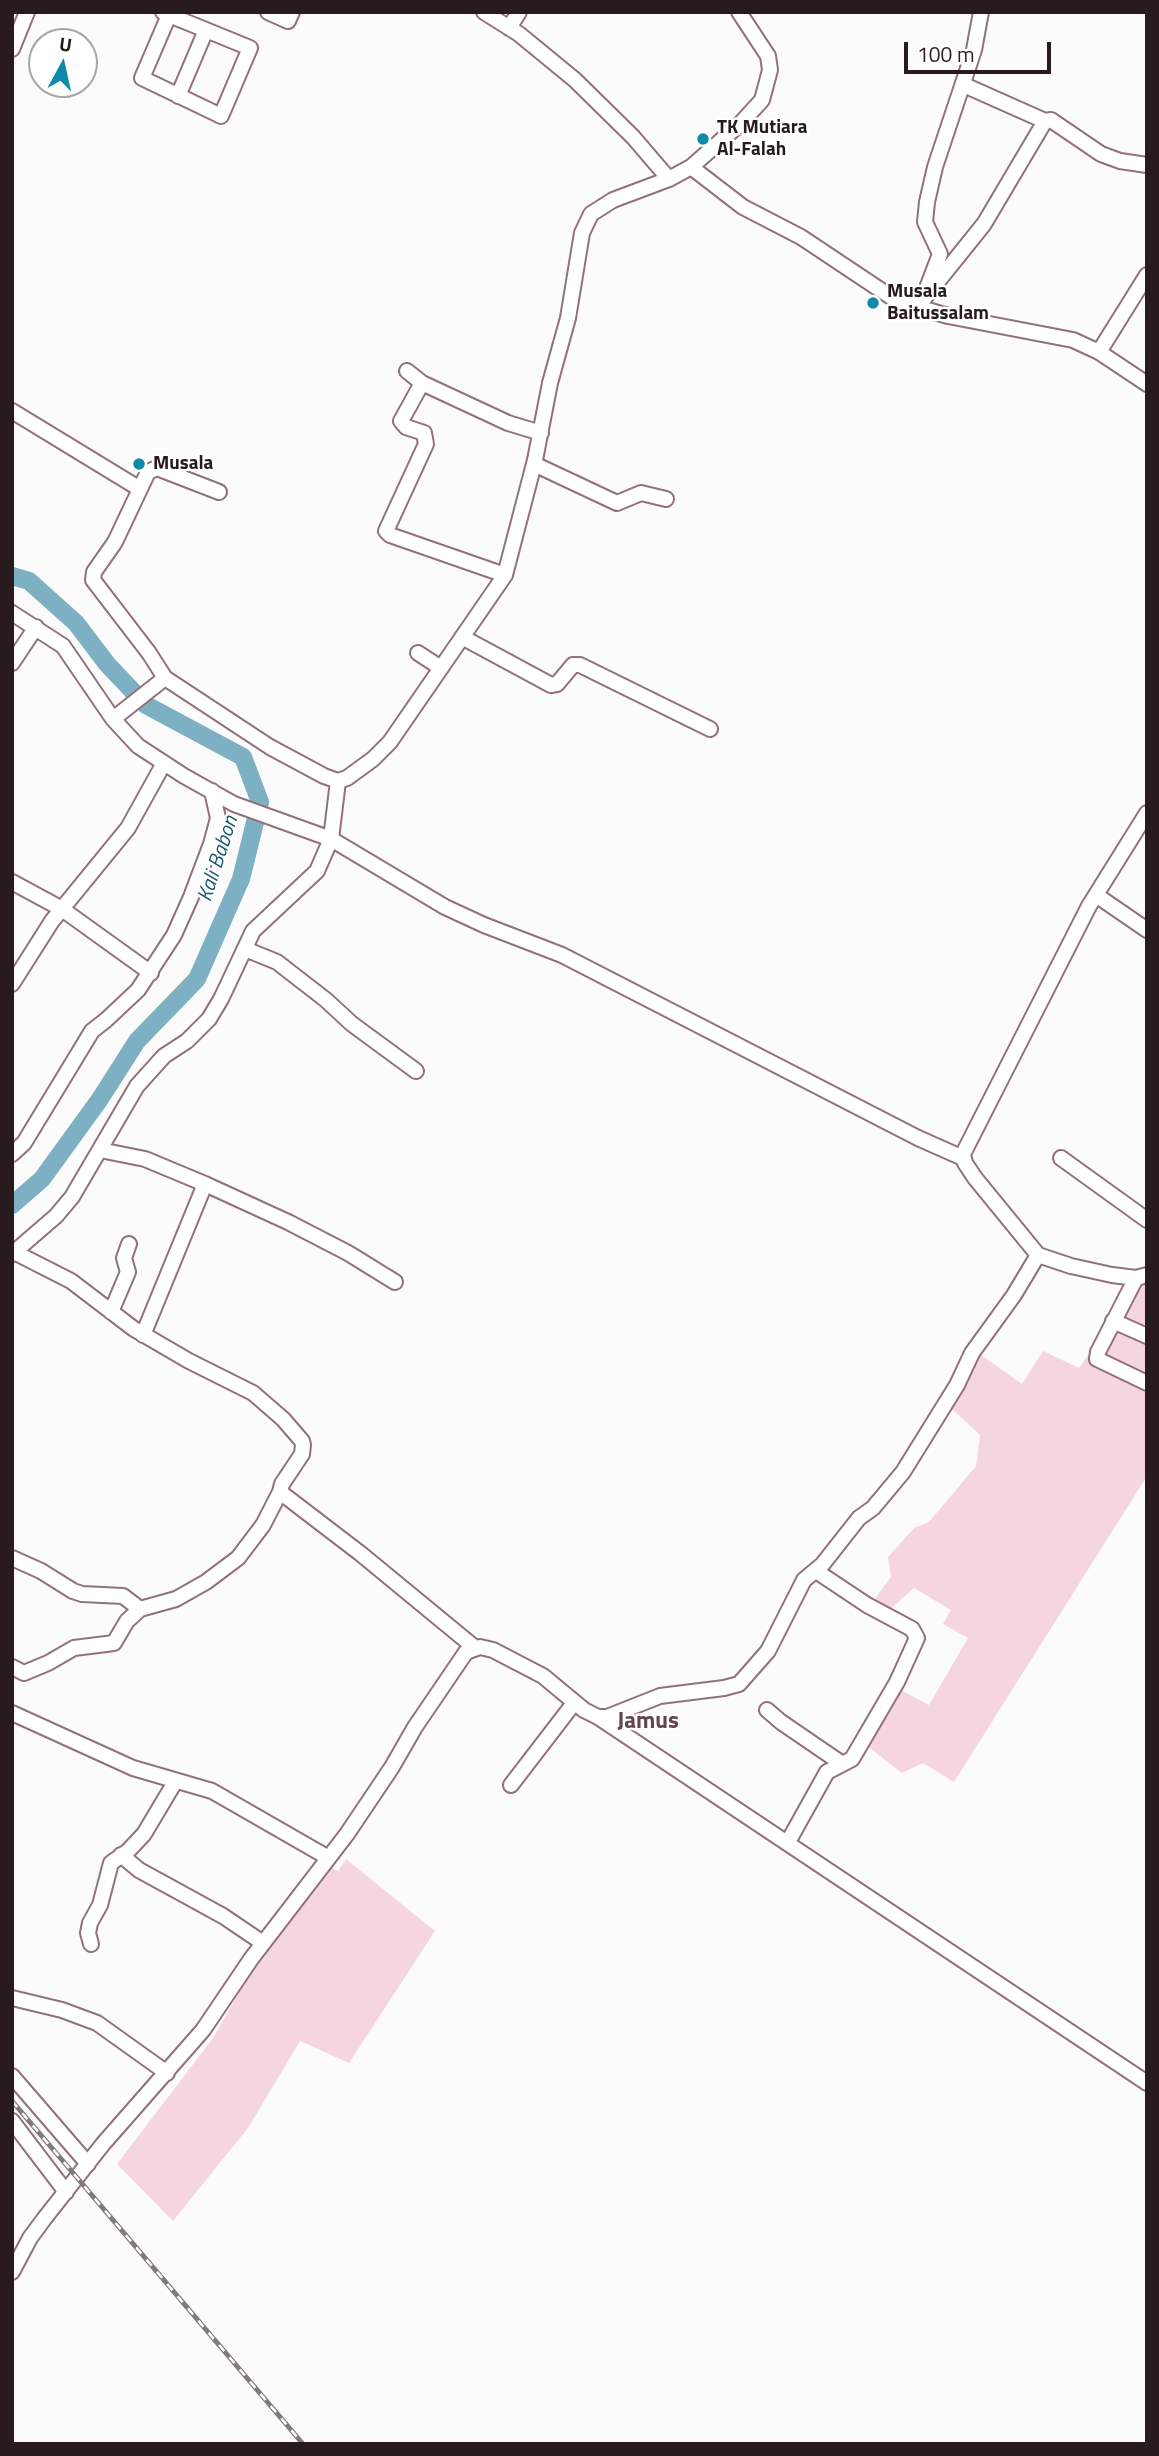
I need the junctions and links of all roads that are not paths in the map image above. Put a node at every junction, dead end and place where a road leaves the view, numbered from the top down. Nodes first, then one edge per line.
1 (27, 12) edge
2 (268, 12) edge
3 (292, 12) edge
4 (484, 12) edge
5 (519, 12) edge
6 (739, 12) edge
7 (981, 12) edge
8 (168, 13) edge
9 (509, 28) junction
10 (206, 30) junction
11 (12, 49) edge
12 (964, 85) junction
13 (178, 96) junction
14 (1045, 121) junction
15 (1147, 165) edge
16 (691, 167) junction
17 (669, 179) junction
18 (1147, 275) edge
19 (920, 303) junction
20 (1099, 352) junction
21 (407, 371) dead end
22 (422, 383) junction
23 (1147, 384) edge
24 (12, 411) edge
25 (541, 433) junction
26 (534, 464) junction
27 (140, 489) junction
28 (219, 492) dead end
29 (666, 499) dead end
30 (505, 575) junction
31 (12, 613) edge
32 (36, 627) junction
33 (462, 637) junction
34 (418, 653) dead end
35 (12, 663) edge
36 (441, 668) junction
37 (162, 680) junction
38 (117, 716) junction
39 (710, 729) dead end
40 (164, 763) junction
41 (338, 781) junction
42 (212, 791) junction
43 (1147, 813) edge
44 (331, 839) junction
45 (12, 882) edge
46 (1096, 895) junction
47 (62, 909) junction
48 (1147, 930) edge
49 (245, 948) junction
50 (151, 973) junction
51 (12, 984) edge
52 (416, 1071) dead end
53 (100, 1150) junction
54 (12, 1154) edge
55 (963, 1158) junction
56 (1061, 1158) dead end
57 (205, 1184) junction
58 (1147, 1220) edge
59 (129, 1244) dead end
60 (13, 1253) edge
61 (1038, 1255) junction
62 (1141, 1276) edge
63 (394, 1282) dead end
64 (111, 1312) junction
65 (1114, 1321) junction
66 (143, 1335) junction
67 (1147, 1336) edge
68 (1147, 1383) edge
69 (280, 1492) junction
70 (13, 1560) edge
71 (816, 1571) junction
72 (140, 1609) junction
73 (474, 1647) junction
74 (12, 1667) edge
75 (574, 1703) junction
76 (767, 1710) dead end
77 (12, 1713) edge
78 (598, 1717) junction
79 (841, 1763) junction
80 (175, 1782) junction
81 (511, 1785) dead end
82 (788, 1842) junction
83 (121, 1855) junction
84 (327, 1857) junction
85 (263, 1943) junction
86 (91, 1944) dead end
87 (12, 1998) edge
88 (167, 2073) junction
89 (12, 2076) edge
90 (1147, 2083) edge
91 (12, 2121) edge
92 (88, 2164) junction
93 (66, 2192) junction
94 (12, 2272) edge

1 - 11 street
2 - 3 street
4 - 9 street
5 - 9 street
6 - 16 street
7 - 12 street
8 - 10 street
8 - 13 street
9 - 17 street
10 - 13 street
10 - 13 street
12 - 14 street
12 - 19 street
14 - 15 street
14 - 19 street
16 - 17 street
16 - 19 street
17 - 25 street
18 - 20 street
19 - 20 street
20 - 23 street
21 - 22 street
22 - 25 street
22 - 30 street
24 - 27 street
25 - 26 street
26 - 29 street
26 - 30 street
27 - 28 street
27 - 37 street
30 - 33 street
31 - 32 street
32 - 35 street
32 - 38 street
33 - 36 street
33 - 39 street
34 - 36 street
36 - 41 street
37 - 38 street
37 - 41 street
38 - 40 street
40 - 42 street
40 - 47 street
41 - 44 street
42 - 44 street
42 - 50 street
43 - 46 street
44 - 49 street
44 - 55 street
45 - 47 street
46 - 48 street
46 - 55 street
47 - 50 street
47 - 51 street
49 - 52 street
49 - 53 street
50 - 54 street
53 - 57 street
53 - 60 street
55 - 61 street
56 - 58 street
57 - 63 street
57 - 66 street
59 - 64 street
60 - 64 street
61 - 62 street
61 - 71 street
62 - 65 street
64 - 66 street
65 - 67 street
65 - 68 street
66 - 69 street
69 - 72 street
69 - 73 street
70 - 72 street
71 - 78 street
71 - 79 street
72 - 74 street
73 - 75 street
73 - 84 street
75 - 78 street
75 - 81 street
76 - 79 street
77 - 80 street
78 - 82 street
79 - 82 street
80 - 83 street
80 - 84 street
82 - 90 street
83 - 85 street
83 - 86 street
84 - 85 street
85 - 88 street
87 - 88 street
88 - 92 street
89 - 92 street
91 - 93 street
92 - 93 street
93 - 94 street

